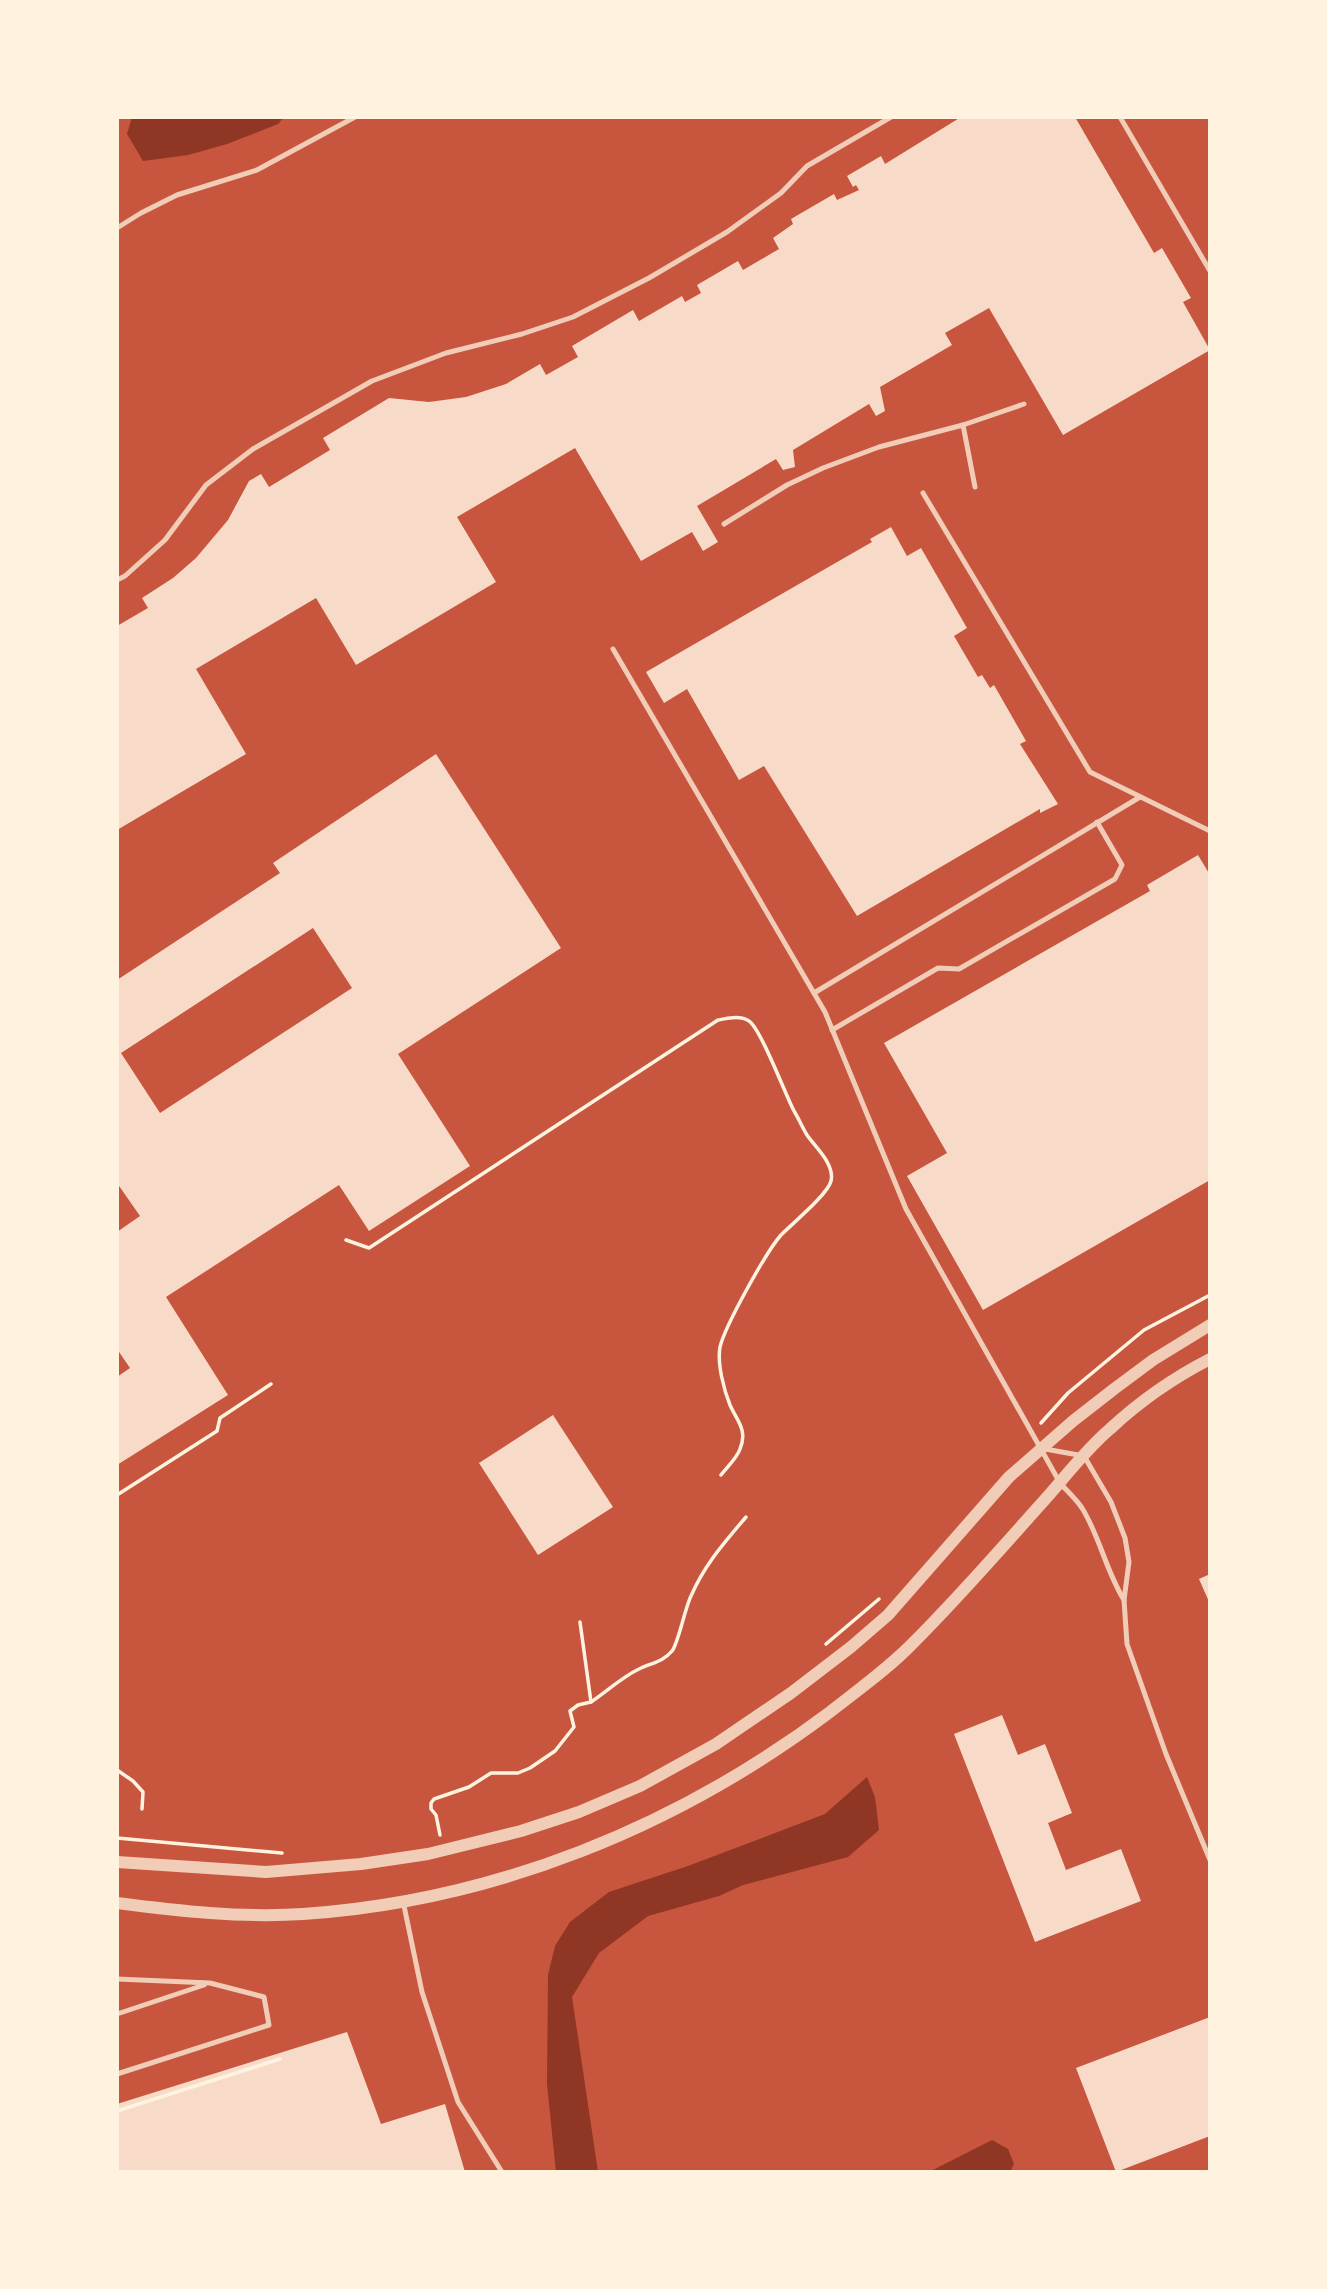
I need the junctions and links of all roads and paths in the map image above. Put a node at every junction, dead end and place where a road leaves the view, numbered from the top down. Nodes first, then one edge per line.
1 (355, 117) edge
2 (891, 117) edge
3 (1120, 117) edge
4 (117, 228) edge
5 (1210, 271) edge
6 (1024, 404) dead end
7 (963, 425) junction
8 (975, 487) dead end
9 (923, 493) dead end
10 (723, 524) dead end
11 (117, 580) edge
12 (613, 649) dead end
13 (1140, 797) junction
14 (1097, 822) junction
15 (1210, 831) edge
16 (814, 993) junction
17 (832, 1030) junction
18 (345, 1240) dead end
19 (1210, 1296) edge
20 (1210, 1325) edge
21 (1210, 1359) edge
22 (271, 1384) dead end
23 (1033, 1432) junction
24 (1042, 1448) junction
25 (1084, 1456) junction
26 (721, 1475) dead end
27 (1060, 1483) junction
28 (117, 1495) edge
29 (746, 1517) dead end
30 (887, 1590) dead end
31 (1124, 1600) junction
32 (580, 1622) dead end
33 (822, 1647) dead end
34 (591, 1702) junction
35 (117, 1770) edge
36 (142, 1809) dead end
37 (452, 1832) dead end
38 (440, 1835) junction
39 (117, 1838) edge
40 (430, 1838) dead end
41 (293, 1852) dead end
42 (1210, 1860) edge
43 (117, 1862) edge
44 (404, 1901) junction
45 (117, 1903) edge
46 (117, 1979) edge
47 (210, 1983) junction
48 (117, 2014) edge
49 (280, 2059) dead end
50 (117, 2074) edge
51 (117, 2111) edge
52 (502, 2172) edge

1 - 4 lane
2 - 11 lane
3 - 5 lane
6 - 7 lane
7 - 8 lane
7 - 10 lane
9 - 13 lane
12 - 16 lane
13 - 14 lane
13 - 15 lane
14 - 16 lane
14 - 17 lane
16 - 17 lane
17 - 23 lane
18 - 26 path
19 - 23 path
20 - 24 street
21 - 25 street
22 - 28 path
23 - 24 lane
24 - 25 lane
24 - 27 lane
24 - 43 street
25 - 27 street
25 - 31 lane
27 - 31 lane
27 - 44 street
29 - 34 path
30 - 33 path
31 - 42 lane
32 - 34 path
34 - 38 path
35 - 36 path
37 - 38 path
38 - 40 path
39 - 41 path
44 - 45 street
44 - 52 lane
46 - 47 lane
47 - 48 lane
47 - 50 lane
49 - 51 path

